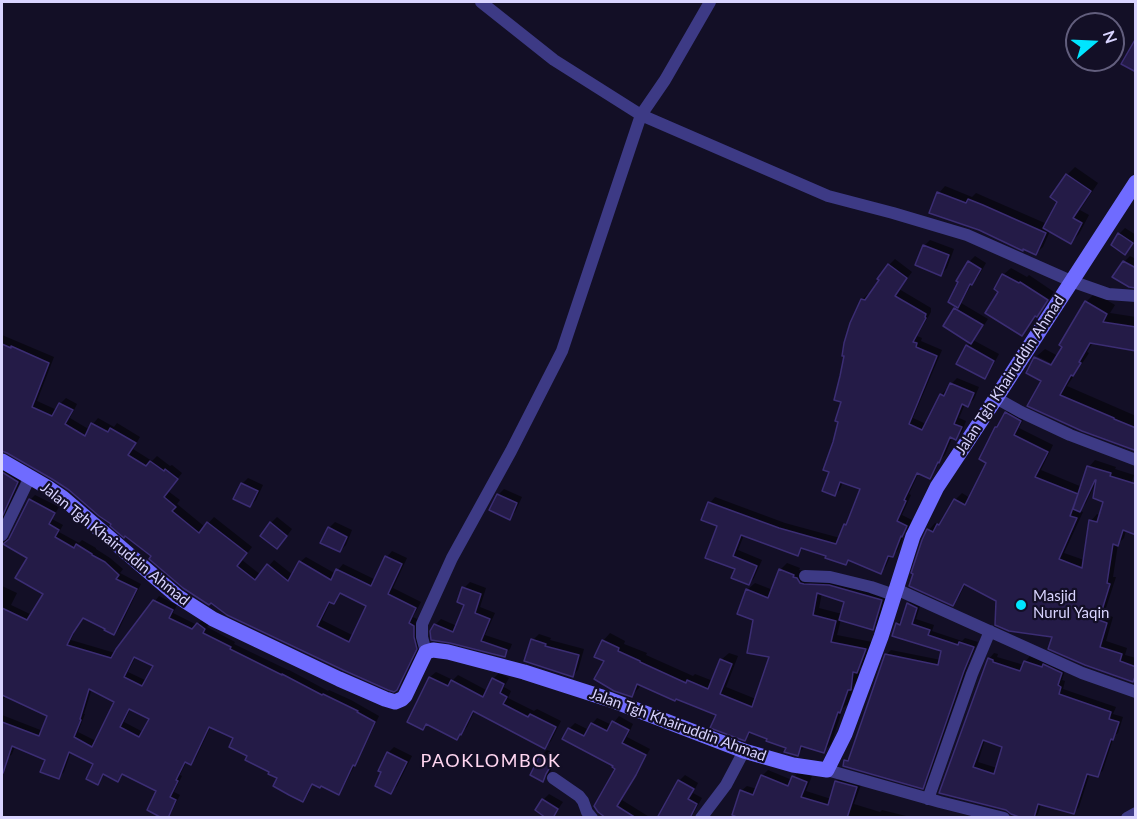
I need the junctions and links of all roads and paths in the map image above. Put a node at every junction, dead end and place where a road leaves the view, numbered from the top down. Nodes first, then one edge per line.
1 (481, 2) edge
2 (711, 2) edge
3 (641, 115) junction
4 (1136, 182) edge
5 (1071, 281) junction
6 (1136, 296) edge
7 (996, 398) junction
8 (1136, 460) edge
9 (2, 461) edge
10 (30, 477) junction
11 (2, 536) edge
12 (805, 576) dead end
13 (895, 592) junction
14 (990, 631) junction
15 (426, 652) junction
16 (1136, 692) edge
17 (744, 751) junction
18 (827, 770) junction
19 (553, 778) dead end
20 (928, 799) junction
21 (1136, 813) edge
22 (592, 818) edge
23 (701, 818) edge
24 (1004, 818) edge
25 (1127, 818) edge

1 - 3 street
2 - 3 street
3 - 5 street
3 - 15 street
4 - 5 street, Jalan Tgh Khairuddin Ahmad
5 - 6 street
5 - 7 street, Jalan Tgh Khairuddin Ahmad
7 - 8 street
7 - 13 street, Jalan Tgh Khairuddin Ahmad
9 - 10 street, Jalan Tgh Khairuddin Ahmad
10 - 11 street
10 - 15 street, Jalan Tgh Khairuddin Ahmad
12 - 13 street
13 - 14 street
13 - 18 street, Jalan Tgh Khairuddin Ahmad
14 - 16 street
14 - 20 street
15 - 17 street, Jalan Tgh Khairuddin Ahmad
17 - 18 street, Jalan Tgh Khairuddin Ahmad
17 - 23 street
18 - 20 street
19 - 22 street
20 - 24 street
21 - 25 street

